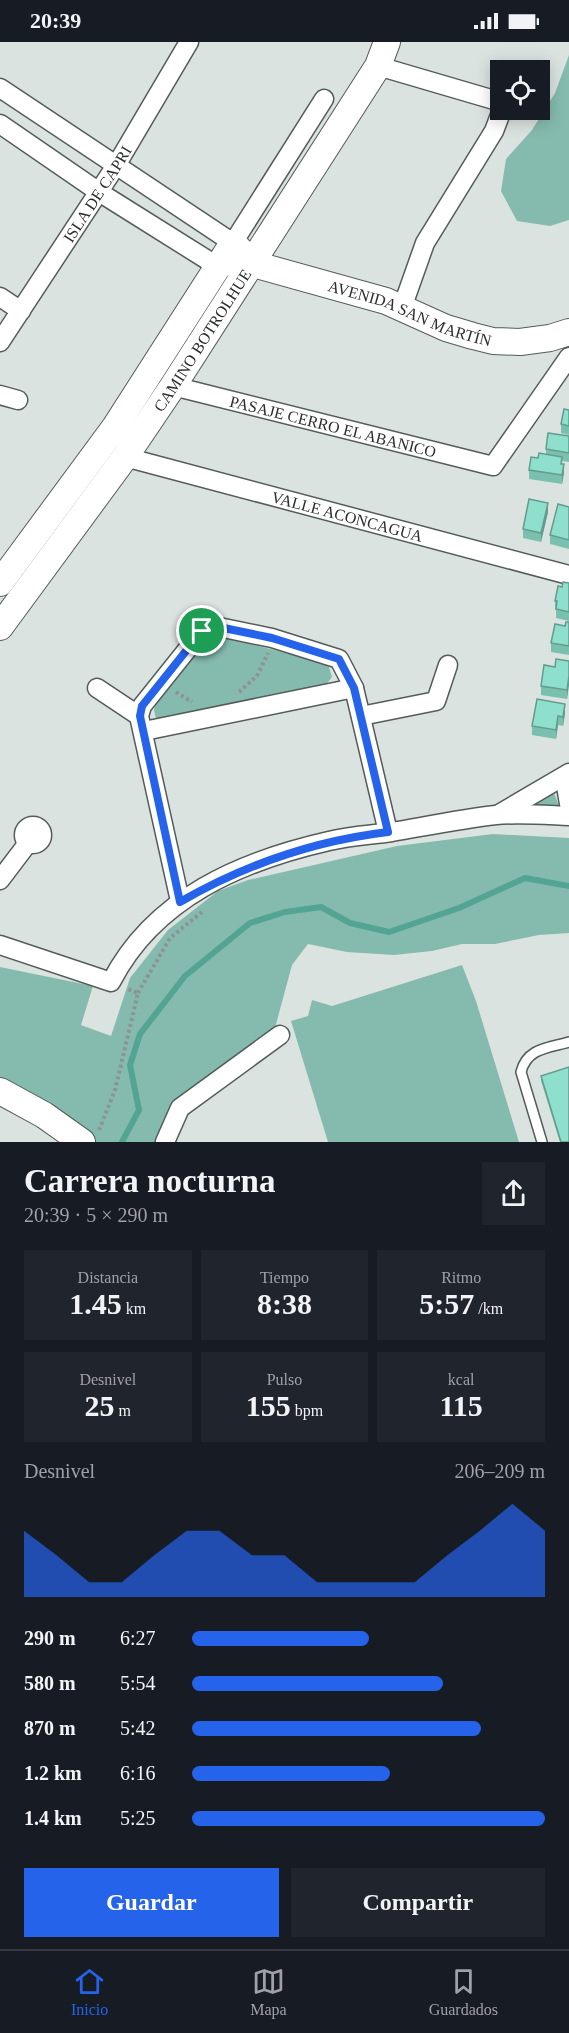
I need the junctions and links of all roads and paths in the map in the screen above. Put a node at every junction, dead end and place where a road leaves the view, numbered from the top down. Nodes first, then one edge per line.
1 (387, 42) edge
2 (184, 44) edge
3 (378, 66) junction
4 (0, 88) edge
5 (324, 99) dead end
6 (490, 99) edge
7 (498, 120) edge
8 (0, 124) edge
9 (117, 164) junction
10 (99, 192) junction
11 (233, 243) junction
12 (253, 264) junction
13 (217, 266) junction
14 (0, 297) edge
15 (402, 308) junction
16 (21, 311) junction
17 (569, 332) edge
18 (0, 342) edge
19 (569, 357) edge
20 (173, 386) junction
21 (0, 395) edge
22 (18, 400) dead end
23 (124, 457) junction
24 (569, 575) edge
25 (0, 583) edge
26 (0, 627) edge
27 (272, 638) junction
28 (448, 665) dead end
29 (162, 680) junction
30 (97, 688) dead end
31 (354, 688) junction
32 (232, 695) dead end
33 (194, 703) dead end
34 (361, 716) junction
35 (142, 724) junction
36 (569, 774) edge
37 (569, 804) edge
38 (498, 815) junction
39 (569, 816) edge
40 (388, 832) junction
41 (28, 843) dead end
42 (0, 880) edge
43 (180, 902) junction
44 (204, 911) dead end
45 (0, 945) edge
46 (111, 982) junction
47 (138, 993) junction
48 (280, 1035) dead end
49 (569, 1042) edge
50 (0, 1091) edge
51 (79, 1137) edge
52 (165, 1142) edge
53 (542, 1142) edge

1 - 3 street, CAMINO BOTROLHUE
2 - 9 street, ISLA DE CAPRI
3 - 6 street
3 - 12 street, CAMINO BOTROLHUE
4 - 9 street
5 - 11 street, CAMINO BOTROLHUE
7 - 15 street
8 - 10 street
9 - 10 street, ISLA DE CAPRI
9 - 11 street
10 - 13 street
10 - 16 street, ISLA DE CAPRI
11 - 12 street
11 - 13 street, CAMINO BOTROLHUE
12 - 13 street, AVENIDA SAN MARTÍN
12 - 15 street, AVENIDA SAN MARTÍN
12 - 20 street, CAMINO BOTROLHUE
13 - 25 street, CAMINO BOTROLHUE
14 - 16 street
15 - 17 street, AVENIDA SAN MARTÍN
16 - 18 street, ISLA DE CAPRI
19 - 20 street, PASAJE CERRO EL ABANICO
20 - 23 street, CAMINO BOTROLHUE
21 - 22 street
23 - 24 street, VALLE ACONCAGUA
23 - 26 street, CAMINO BOTROLHUE
27 - 29 street
27 - 31 street
27 - 32 path
28 - 34 street
29 - 33 path
29 - 35 street
30 - 35 street
31 - 34 street
31 - 35 street
34 - 40 street
35 - 43 street
36 - 37 street
36 - 38 street
38 - 39 street
38 - 40 street
40 - 43 street
41 - 42 street
43 - 46 street
44 - 47 path
45 - 46 street
46 - 47 path
47 - 51 path
48 - 52 street
49 - 53 lane
50 - 51 street

